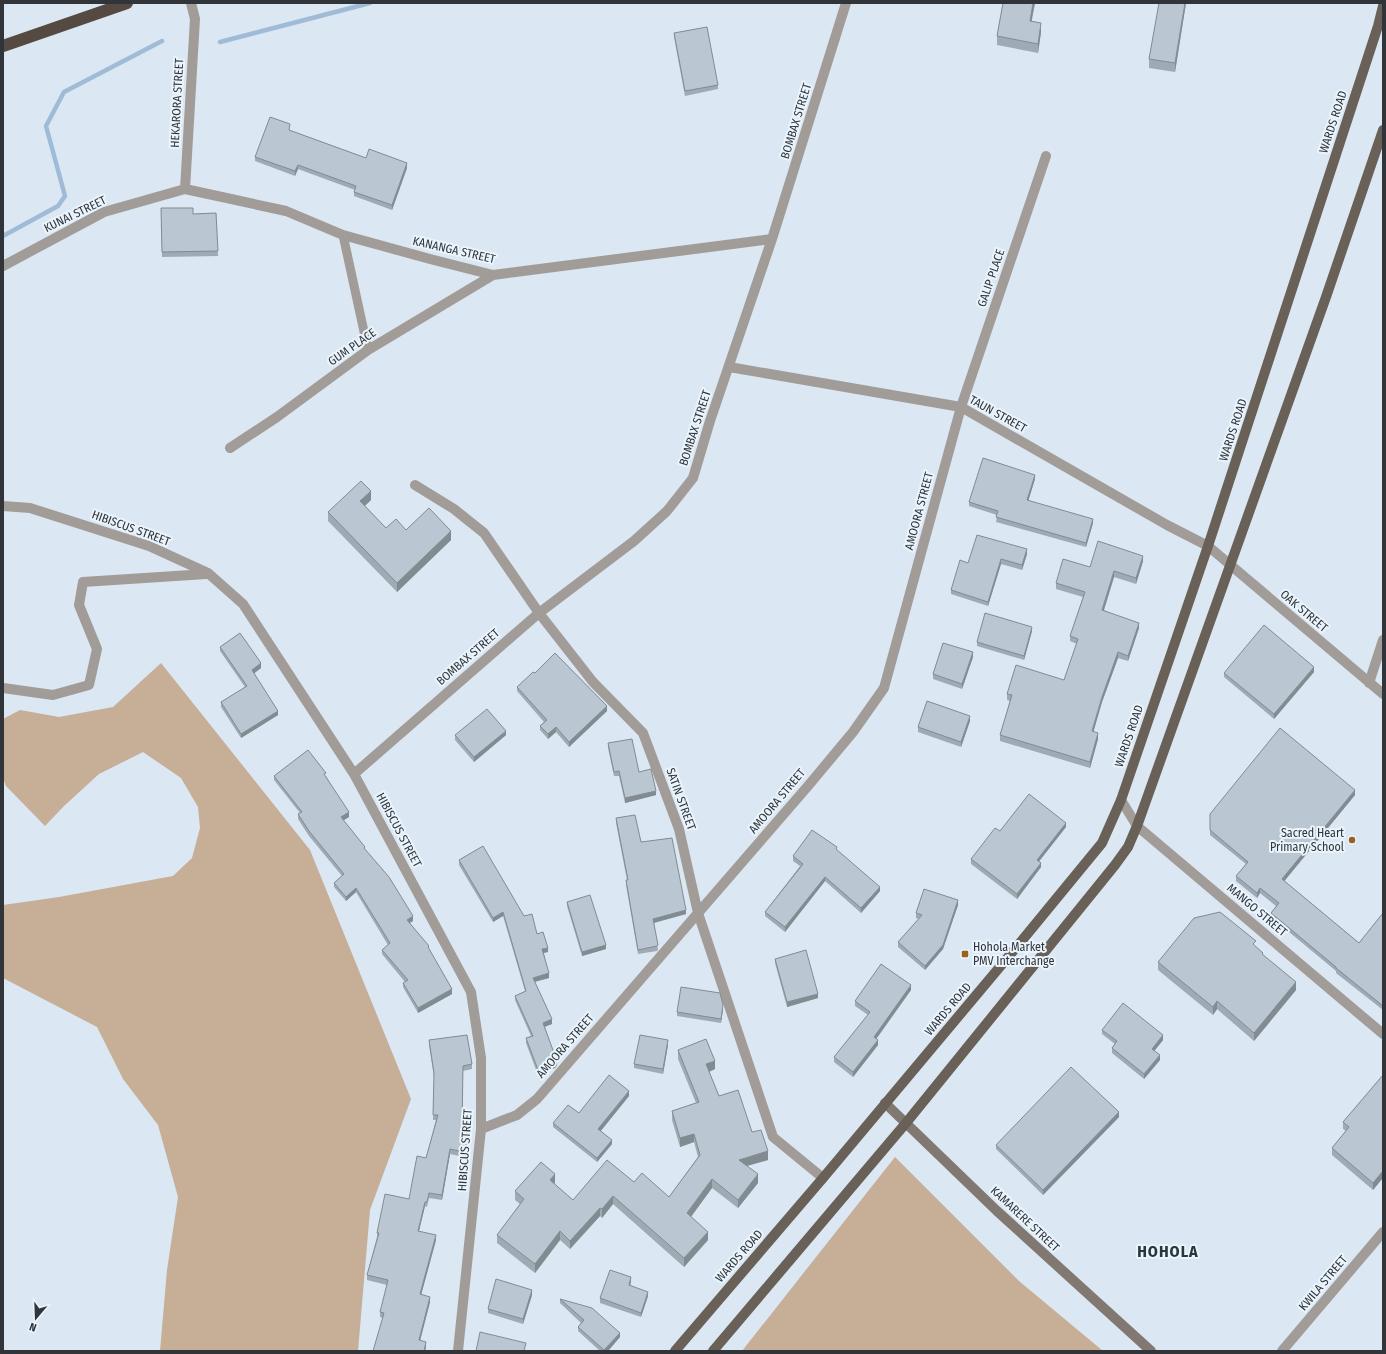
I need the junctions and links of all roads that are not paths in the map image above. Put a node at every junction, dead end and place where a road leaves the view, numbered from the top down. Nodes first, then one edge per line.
1 (127, 3) edge
2 (191, 3) edge
3 (846, 3) edge
4 (1383, 6) edge
5 (3, 46) edge
6 (1383, 130) edge
7 (1046, 156) dead end
8 (185, 188) junction
9 (343, 235) junction
10 (772, 239) junction
11 (3, 266) edge
12 (493, 275) junction
13 (368, 350) junction
14 (729, 367) junction
15 (961, 407) junction
16 (230, 448) dead end
17 (414, 485) dead end
18 (3, 506) edge
19 (1208, 546) junction
20 (1230, 566) junction
21 (208, 574) junction
22 (539, 613) junction
23 (1383, 640) edge
24 (1370, 683) junction
25 (3, 688) edge
26 (1383, 694) edge
27 (354, 774) junction
28 (1121, 800) junction
29 (1137, 826) junction
30 (698, 913) junction
31 (1383, 1034) edge
32 (885, 1103) junction
33 (906, 1123) junction
34 (481, 1129) junction
35 (823, 1178) junction
36 (1383, 1232) edge
37 (458, 1351) edge
38 (675, 1351) edge
39 (713, 1351) edge
40 (1151, 1351) edge
41 (1282, 1351) edge

1 - 5 highway
2 - 8 street, HEKARORA STREET
3 - 10 street, BOMBAX STREET
4 - 19 main road, WARDS ROAD
6 - 20 main road
7 - 15 street, GALIP PLACE
8 - 9 street, KANANGA STREET
8 - 11 street, KUNAI STREET
9 - 12 street, KANANGA STREET
9 - 13 lane
10 - 12 street, KANANGA STREET
10 - 14 street, BOMBAX STREET
12 - 13 street, GUM PLACE
13 - 16 street, GUM PLACE
14 - 15 street, TAUN STREET
14 - 22 street, BOMBAX STREET
15 - 19 street, TAUN STREET
15 - 30 street, AMOORA STREET
17 - 22 street, SATIN STREET
18 - 21 street, HIBISCUS STREET
19 - 20 street, OAK STREET
19 - 28 main road, WARDS ROAD
20 - 24 street, OAK STREET
20 - 29 main road
21 - 25 street
21 - 27 street, HIBISCUS STREET
22 - 27 street, BOMBAX STREET
22 - 30 street, SATIN STREET
23 - 24 street
24 - 26 street, OAK STREET
27 - 34 street, HIBISCUS STREET
28 - 29 street, MANGO STREET
28 - 32 main road, WARDS ROAD
29 - 31 street, MANGO STREET
29 - 33 main road
30 - 34 street, AMOORA STREET
30 - 35 street, SATIN STREET
32 - 33 street, KAMARERE STREET
32 - 35 main road, WARDS ROAD
33 - 39 main road
33 - 40 street, KAMARERE STREET
34 - 37 street, HIBISCUS STREET
35 - 38 main road, WARDS ROAD
36 - 41 street, KWILA STREET

